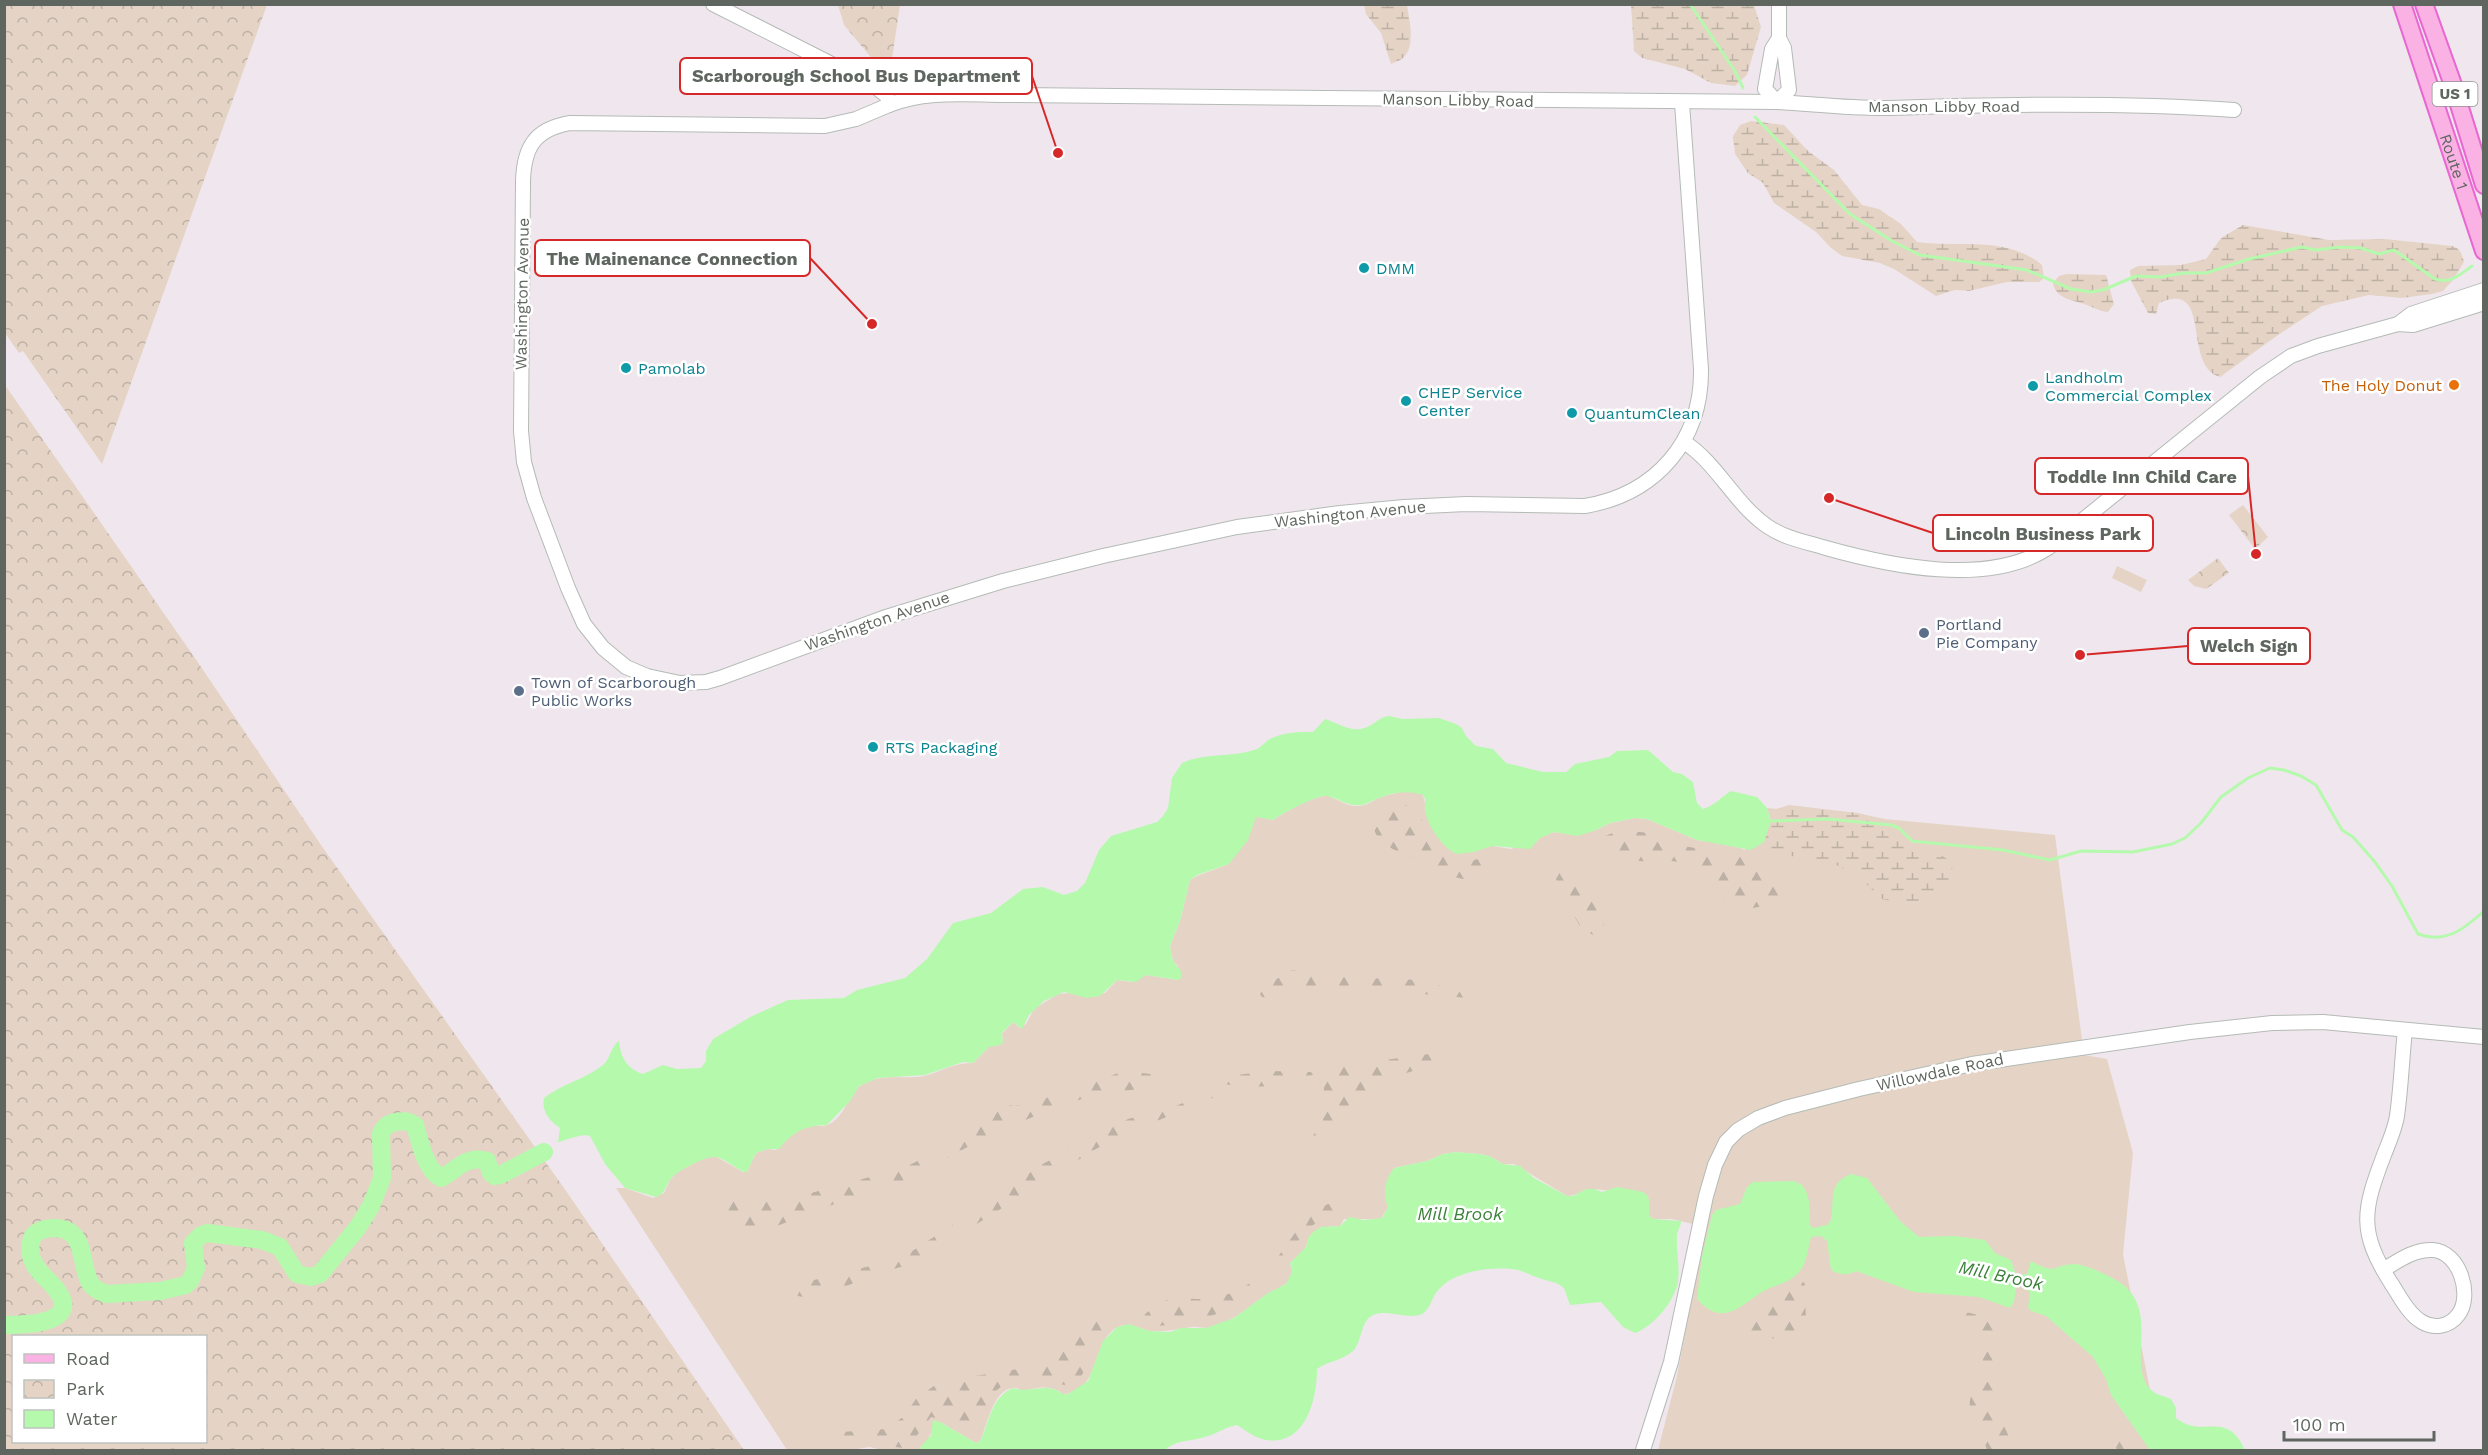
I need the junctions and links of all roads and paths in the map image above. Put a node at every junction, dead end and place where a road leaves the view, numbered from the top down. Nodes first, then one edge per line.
1 (713, 4) edge
2 (1779, 4) edge
3 (2402, 4) edge
4 (2424, 4) edge
5 (1779, 38) junction
6 (1777, 102) junction
7 (1682, 103) junction
8 (889, 105) junction
9 (2234, 110) dead end
10 (2484, 185) edge
11 (2484, 251) edge
12 (2484, 290) edge
13 (2484, 303) edge
14 (2398, 324) junction
15 (1684, 442) junction
16 (2405, 1030) junction
17 (2484, 1037) edge
18 (2383, 1270) junction
19 (1643, 1450) edge

1 - 8 street
2 - 5 street
3 - 11 main road, Route 1 / US 1
4 - 10 main road, Route 1 / US 1
5 - 6 street
5 - 6 street
6 - 7 street, Manson Libby Road
6 - 9 street, Manson Libby Road
7 - 8 street, Manson Libby Road
7 - 15 street, Washington Avenue
8 - 15 street, Washington Avenue
12 - 14 street
13 - 14 street
14 - 15 street
16 - 17 street, Willowdale Road
16 - 18 street
16 - 19 street, Willowdale Road
18 - 18 street

